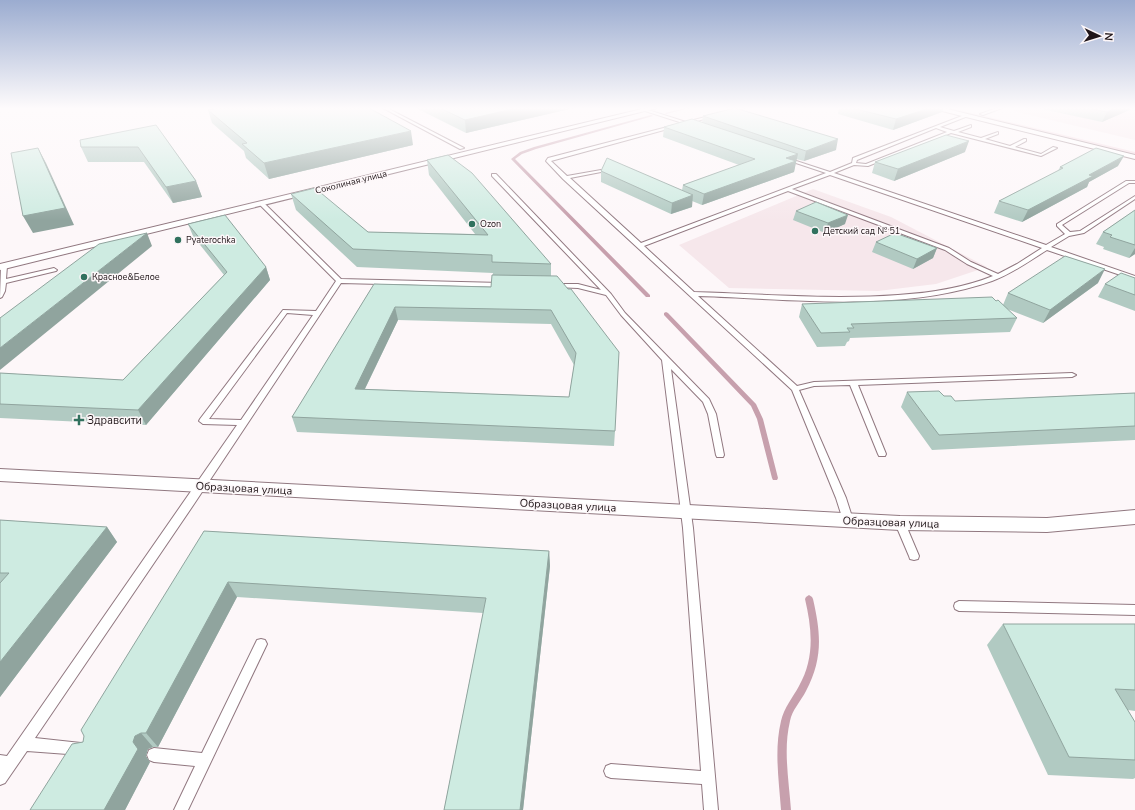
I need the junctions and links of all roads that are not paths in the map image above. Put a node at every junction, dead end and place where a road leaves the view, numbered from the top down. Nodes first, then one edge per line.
1 (458, 146) edge
2 (471, 146) edge
3 (488, 146) edge
4 (601, 146) edge
5 (890, 146) edge
6 (917, 146) edge
7 (1007, 146) edge
8 (1089, 146) edge
9 (1113, 146) edge
10 (1011, 147) joint
11 (462, 148) junction
12 (1055, 148) dead end
13 (1135, 151) edge
14 (780, 156) edge
15 (1135, 157) edge
16 (854, 164) junction
17 (599, 172) dead end
18 (830, 173) junction
19 (494, 175) dead end
20 (565, 178) junction
21 (1135, 182) edge
22 (790, 190) junction
23 (1135, 197) edge
24 (260, 200) junction
25 (1069, 234) junction
26 (639, 246) junction
27 (1047, 248) junction
28 (1, 263) edge
29 (54, 270) dead end
30 (998, 276) junction
31 (1135, 278) edge
32 (339, 281) junction
33 (3, 282) junction
34 (507, 285) edge
35 (546, 286) edge
36 (609, 294) junction
37 (692, 294) junction
38 (0, 296) edge
39 (318, 313) junction
40 (666, 360) junction
41 (1072, 375) dead end
42 (853, 383) junction
43 (795, 389) junction
44 (243, 423) junction
45 (882, 454) dead end
46 (720, 455) dead end
47 (0, 475) edge
48 (201, 486) junction
49 (685, 511) junction
50 (1135, 517) edge
51 (848, 520) junction
52 (900, 522) junction
53 (914, 556) dead end
54 (960, 606) dead end
55 (1135, 610) edge
56 (261, 644) dead end
57 (24, 744) junction
58 (91, 750) edge
59 (154, 755) dead end
60 (205, 760) junction
61 (5, 763) edge
62 (610, 771) dead end
63 (0, 778) edge
64 (708, 778) junction
65 (181, 810) edge
66 (711, 810) edge

1 - 11 lane
2 - 11 street, Соколиная улица
3 - 24 street, Соколиная улица
4 - 20 lane
5 - 16 lane
6 - 16 lane
7 - 10 lane
8 - 15 street
9 - 13 street
10 - 12 lane
11 - 24 street, Соколиная улица
14 - 18 lane
16 - 18 lane
17 - 20 lane
18 - 22 lane
18 - 27 lane
19 - 36 lane
20 - 26 lane
21 - 25 lane
22 - 26 lane
22 - 30 lane
23 - 25 lane
24 - 28 street, Соколиная улица
24 - 32 lane
25 - 27 lane
26 - 37 lane
27 - 30 lane
27 - 31 lane
28 - 33 lane
29 - 33 lane
30 - 37 lane
32 - 34 lane
32 - 39 lane
33 - 38 lane
35 - 36 lane
36 - 40 lane
37 - 43 lane
39 - 44 lane
39 - 44 lane
40 - 46 lane
40 - 49 lane
41 - 42 lane
42 - 43 lane
42 - 45 lane
43 - 51 lane
44 - 48 lane
47 - 48 street, Образцовая улица
48 - 49 street, Образцовая улица
48 - 57 lane
49 - 51 street, Образцовая улица
49 - 64 lane
50 - 52 street, Образцовая улица
51 - 52 street, Образцовая улица
52 - 53 lane
54 - 55 lane
56 - 60 lane
57 - 58 lane
57 - 61 lane
59 - 60 lane
60 - 65 lane
61 - 63 lane
62 - 64 lane
64 - 66 lane

